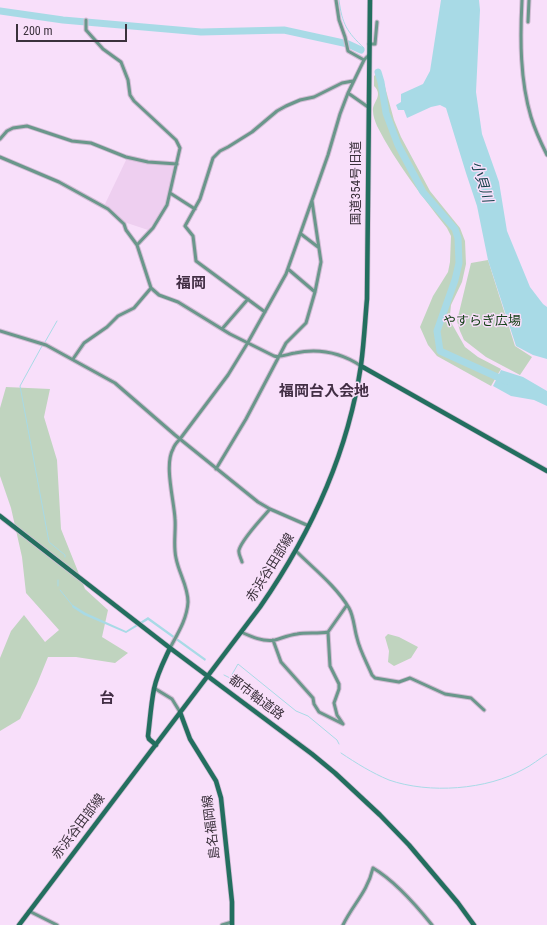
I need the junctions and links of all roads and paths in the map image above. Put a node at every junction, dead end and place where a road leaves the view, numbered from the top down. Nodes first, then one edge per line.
1 (336, 0) edge
2 (370, 0) edge
3 (522, 0) edge
4 (529, 0) edge
5 (86, 22) dead end
6 (377, 22) dead end
7 (528, 22) dead end
8 (369, 44) junction
9 (369, 55) junction
10 (364, 60) junction
11 (354, 81) junction
12 (348, 93) junction
13 (368, 107) junction
14 (0, 139) edge
15 (547, 154) edge
16 (0, 157) edge
17 (177, 164) junction
18 (170, 193) junction
19 (312, 201) junction
20 (194, 209) junction
21 (301, 234) junction
22 (137, 245) junction
23 (318, 247) junction
24 (288, 269) junction
25 (151, 288) junction
26 (315, 292) junction
27 (248, 299) junction
28 (265, 312) junction
29 (222, 329) junction
30 (0, 331) edge
31 (247, 344) junction
32 (278, 357) junction
33 (73, 359) junction
34 (361, 366) junction
35 (180, 439) junction
36 (216, 469) junction
37 (547, 471) edge
38 (270, 509) junction
39 (0, 516) edge
40 (309, 526) junction
41 (296, 551) junction
42 (242, 562) dead end
43 (347, 604) junction
44 (241, 632) junction
45 (328, 632) junction
46 (273, 640) junction
47 (170, 648) junction
48 (208, 676) junction
49 (154, 688) junction
50 (484, 710) dead end
51 (180, 712) junction
52 (156, 745) junction
53 (29, 911) junction
54 (232, 924) edge
55 (19, 925) edge
56 (57, 925) edge
57 (222, 925) edge
58 (343, 925) edge
59 (432, 925) edge
60 (474, 925) edge

1 - 10 street
2 - 8 main road, 国道354号旧道
3 - 15 street
4 - 7 street
5 - 17 street
6 - 8 street
8 - 9 main road, 国道354号旧道
9 - 10 street
9 - 13 main road, 国道354号旧道
10 - 11 street
11 - 12 street
11 - 20 street
12 - 13 street
12 - 19 street
13 - 34 main road, 国道354号旧道
14 - 17 street
16 - 22 street
17 - 18 street
18 - 20 street
18 - 22 street
19 - 21 street
19 - 23 street
20 - 27 street
21 - 23 street
21 - 24 street
22 - 25 street
23 - 26 street
24 - 26 street
24 - 28 street
25 - 29 street
25 - 33 street
26 - 32 street
27 - 28 street
27 - 29 street
28 - 31 street
29 - 31 street
30 - 33 street
31 - 32 street
31 - 35 street
32 - 34 street
32 - 36 street
33 - 35 street
34 - 37 main road
34 - 40 main road, 赤浜谷田部線
35 - 36 street
35 - 47 street
36 - 38 street
38 - 40 street
38 - 42 street
39 - 47 main road, 都市軸道路
40 - 41 main road, 赤浜谷田部線
41 - 43 street
41 - 44 main road, 赤浜谷田部線
43 - 45 street
43 - 50 street
44 - 46 street
44 - 48 main road, 赤浜谷田部線
45 - 46 street
45 - 46 street
47 - 48 main road, 都市軸道路
47 - 49 main road
48 - 51 main road, 赤浜谷田部線
48 - 60 main road, 都市軸道路
49 - 51 street
49 - 52 main road
51 - 52 main road, 赤浜谷田部線
51 - 54 main road, 島名福岡線
52 - 53 main road, 赤浜谷田部線
53 - 55 main road, 赤浜谷田部線
53 - 56 street
54 - 57 street
58 - 59 street

